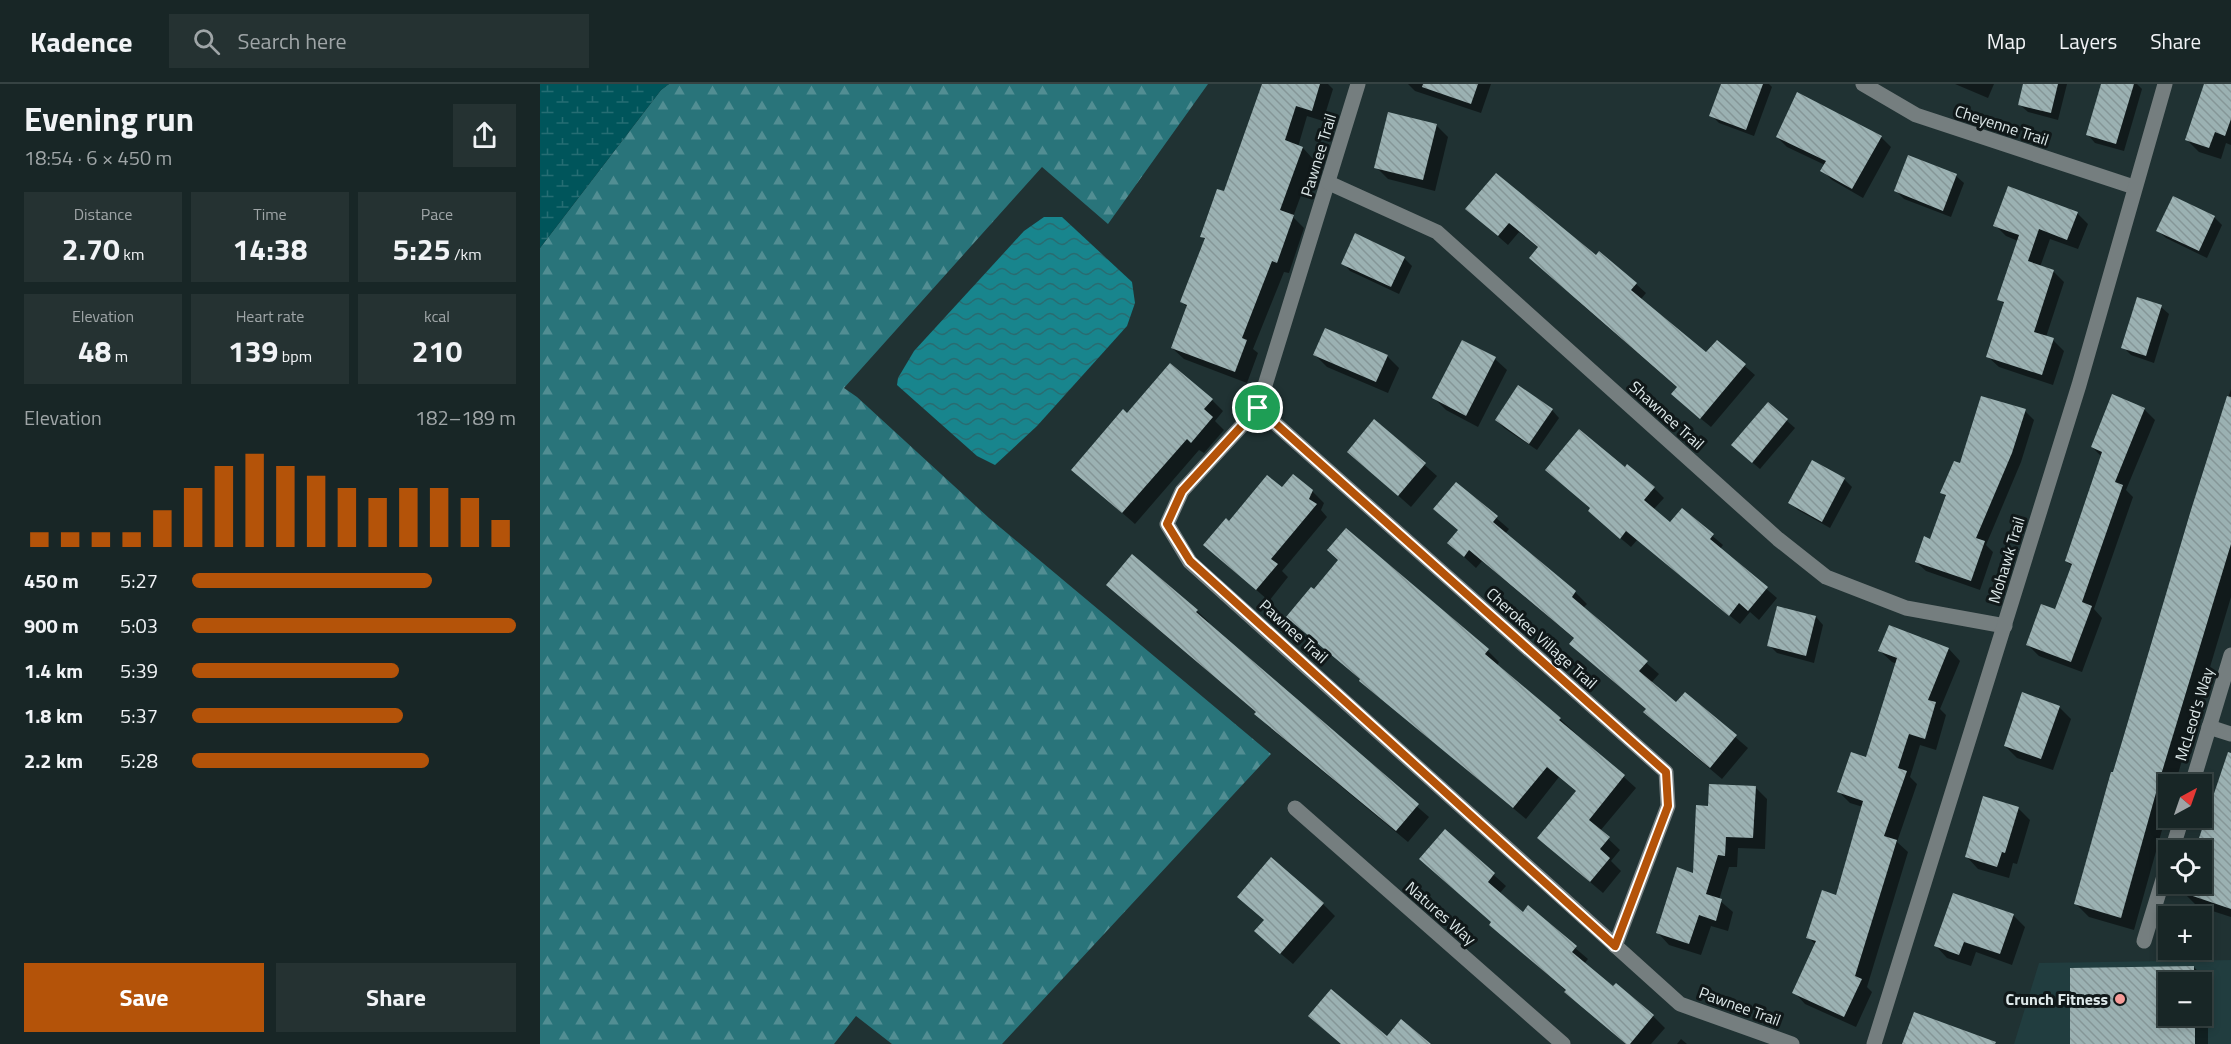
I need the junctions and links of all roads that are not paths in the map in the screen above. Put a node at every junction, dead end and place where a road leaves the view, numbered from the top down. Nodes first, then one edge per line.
1 (1358, 84) edge
2 (1863, 84) edge
3 (2165, 84) edge
4 (1329, 183) junction
5 (2134, 187) junction
6 (1258, 408) junction
7 (2005, 626) junction
8 (2231, 655) edge
9 (2209, 727) junction
10 (2231, 734) edge
11 (2195, 774) edge
12 (1295, 808) dead end
13 (2159, 894) edge
14 (2144, 941) dead end
15 (1615, 946) junction
16 (1563, 1044) edge
17 (1792, 1044) edge
18 (1874, 1044) edge

1 - 4 street, Pawnee Trail
2 - 5 street, Cheyenne Trail
3 - 5 street, Mohawk Trail
4 - 6 street, Pawnee Trail
4 - 7 street, Shawnee Trail
5 - 7 street, Mohawk Trail
6 - 15 street, Cherokee Village Trail
6 - 15 street, Pawnee Trail
7 - 18 street, Mohawk Trail
8 - 9 street, McLeod's Way
9 - 10 street
9 - 11 street, McLeod's Way
12 - 16 street, Natures Way
13 - 14 street
15 - 17 street, Pawnee Trail

